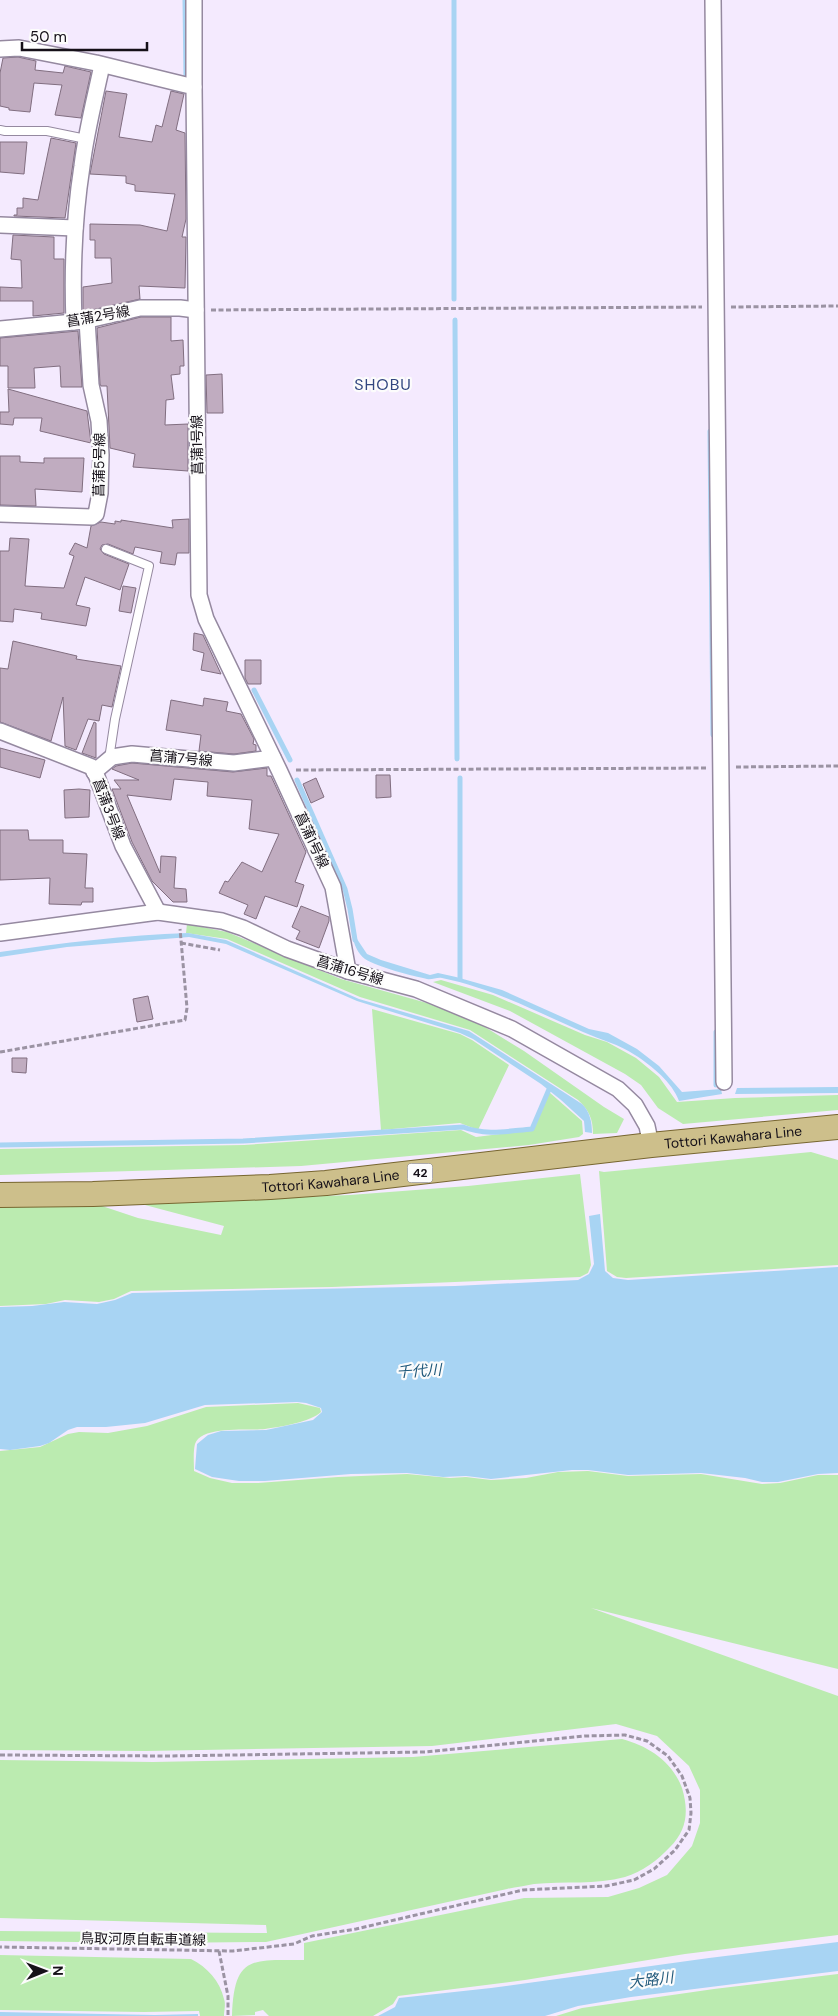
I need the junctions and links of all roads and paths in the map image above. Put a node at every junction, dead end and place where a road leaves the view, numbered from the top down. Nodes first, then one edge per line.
1 (194, 0) edge
2 (713, 0) edge
3 (0, 49) edge
4 (102, 65) junction
5 (194, 87) junction
6 (0, 130) edge
7 (86, 139) junction
8 (0, 224) edge
9 (75, 228) junction
10 (838, 306) edge
11 (716, 307) junction
12 (196, 310) junction
13 (80, 321) junction
14 (0, 329) edge
15 (0, 514) edge
16 (106, 549) dead end
17 (0, 731) edge
18 (109, 759) junction
19 (276, 764) junction
20 (838, 766) edge
21 (721, 768) junction
22 (94, 772) junction
23 (158, 912) junction
24 (180, 914) junction
25 (0, 933) edge
26 (181, 943) junction
27 (220, 950) dead end
28 (348, 971) junction
29 (0, 1052) edge
30 (724, 1082) dead end
31 (838, 1127) edge
32 (651, 1145) junction
33 (0, 1195) edge
34 (0, 1755) edge
35 (0, 1947) edge
36 (219, 1951) junction
37 (228, 2016) edge

1 - 5 street, 菖蒲1号線
2 - 11 street
3 - 4 street
4 - 5 street
4 - 7 street, 菖蒲5号線
5 - 12 street, 菖蒲1号線
6 - 7 lane
7 - 9 street, 菖蒲5号線
8 - 9 street
9 - 13 street, 菖蒲5号線
10 - 11 path
11 - 12 path
11 - 21 street
12 - 13 street, 菖蒲2号線
12 - 19 street, 菖蒲1号線
13 - 14 street, 菖蒲2号線
13 - 15 street, 菖蒲5号線
16 - 18 lane
17 - 22 street, 菖蒲3号線
18 - 19 street, 菖蒲7号線
18 - 22 street, 菖蒲7号線
19 - 21 path
19 - 28 street, 菖蒲1号線
20 - 21 path
21 - 30 street
22 - 23 street, 菖蒲3号線
23 - 24 street, 菖蒲16号線
23 - 25 street, 菖蒲16号線
24 - 26 path
24 - 28 street, 菖蒲16号線
26 - 27 path
26 - 29 path
28 - 32 street, 菖蒲16号線
31 - 32 main road, Tottori Kawahara Line / 42
32 - 33 main road, Tottori Kawahara Line / 42
34 - 36 path
35 - 36 path, 鳥取河原自転車道線
36 - 37 path, 鳥取河原自転車道線

